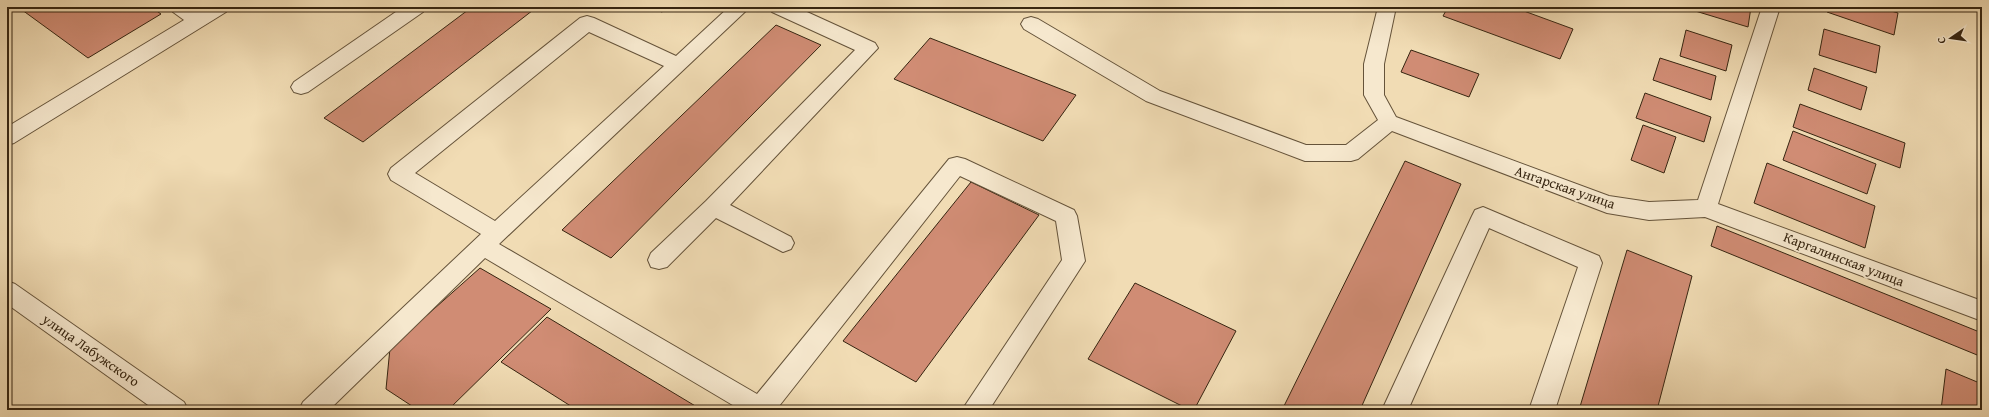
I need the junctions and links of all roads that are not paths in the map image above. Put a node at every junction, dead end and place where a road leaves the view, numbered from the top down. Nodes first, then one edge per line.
1 (180, 7) edge
2 (219, 7) edge
3 (416, 7) edge
4 (741, 7) edge
5 (778, 7) edge
6 (1387, 7) edge
7 (1771, 7) edge
8 (589, 15) edge
9 (198, 20) junction
10 (1031, 24) dead end
11 (677, 64) junction
12 (300, 88) dead end
13 (1389, 122) junction
14 (7, 138) edge
15 (714, 207) junction
16 (1706, 208) junction
17 (490, 240) junction
18 (782, 243) dead end
19 (659, 260) dead end
20 (7, 291) edge
21 (1982, 311) edge
22 (762, 409) edge
23 (175, 410) edge
24 (312, 410) edge
25 (975, 410) edge
26 (1395, 410) edge
27 (1542, 410) edge

1 - 9 street
2 - 9 street
3 - 12 street
4 - 11 street
5 - 15 street
6 - 13 street
7 - 16 street
8 - 11 street
8 - 17 street
9 - 14 street
10 - 13 street
11 - 17 street
13 - 16 street, Ангарская улица
15 - 18 street
15 - 19 street
16 - 21 street, Каргалинская улица
17 - 22 street
17 - 24 street
20 - 23 street, улица Лабужского
22 - 25 street
26 - 27 street

